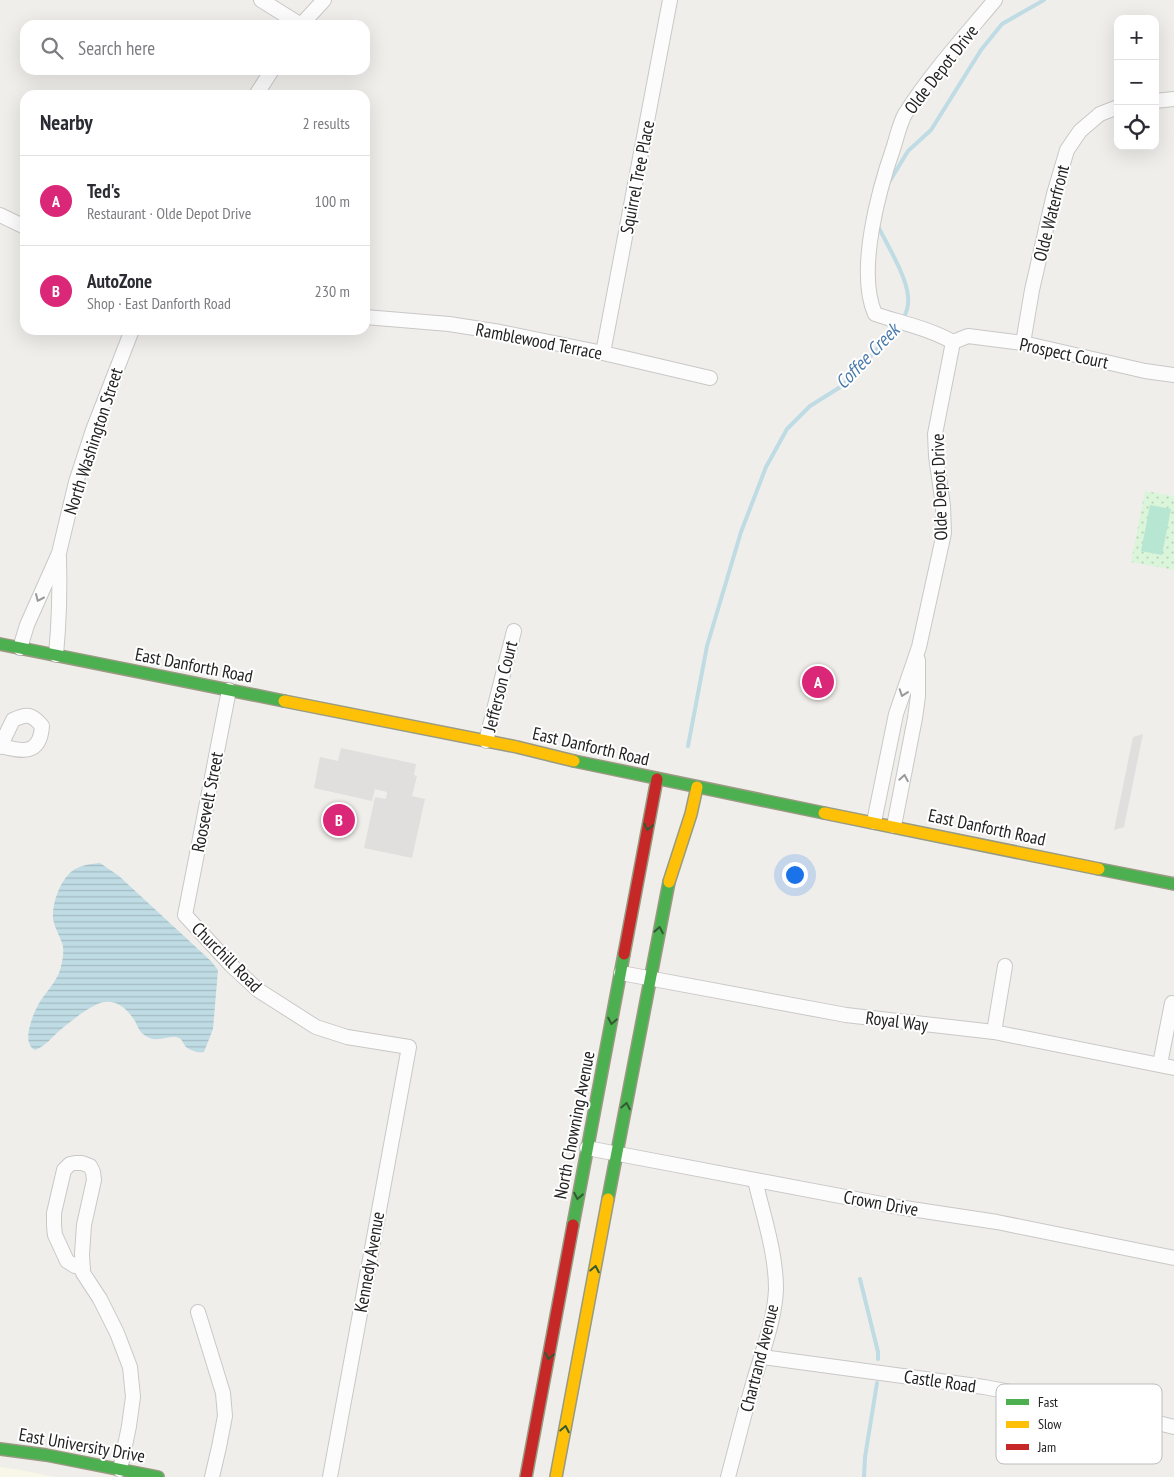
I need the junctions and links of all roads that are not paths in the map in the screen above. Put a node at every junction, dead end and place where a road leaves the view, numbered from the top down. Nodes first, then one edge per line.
1 (261, 0) edge
2 (324, 0) edge
3 (670, 0) edge
4 (995, 0) edge
5 (293, 20) edge
6 (306, 20) edge
7 (269, 75) edge
8 (259, 90) edge
9 (1174, 99) edge
10 (1159, 101) edge
11 (1114, 109) edge
12 (0, 215) edge
13 (20, 225) edge
14 (370, 317) edge
15 (130, 335) edge
16 (953, 342) junction
17 (1023, 343) junction
18 (603, 353) junction
19 (1174, 375) edge
20 (710, 378) dead end
21 (59, 553) junction
22 (514, 631) dead end
23 (0, 644) edge
24 (919, 647) junction
25 (20, 648) junction
26 (56, 656) junction
27 (229, 690) junction
28 (486, 741) junction
29 (657, 779) junction
30 (696, 787) junction
31 (874, 822) junction
32 (894, 826) junction
33 (1174, 884) edge
34 (186, 915) joint
35 (1005, 966) dead end
36 (621, 973) junction
37 (650, 978) junction
38 (1172, 1003) dead end
39 (994, 1032) junction
40 (409, 1047) joint
41 (1160, 1064) junction
42 (1174, 1068) edge
43 (587, 1148) junction
44 (617, 1154) junction
45 (755, 1180) junction
46 (1174, 1258) edge
47 (83, 1268) junction
48 (198, 1312) dead end
49 (762, 1357) junction
50 (996, 1388) edge
51 (0, 1448) edge
52 (120, 1470) junction
53 (158, 1477) edge
54 (212, 1477) edge
55 (330, 1477) edge
56 (526, 1477) edge
57 (556, 1477) edge
58 (728, 1477) edge

1 - 5 street
2 - 6 street
3 - 18 street, Squirrel Tree Place
4 - 16 street, Olde Depot Drive
7 - 8 street
9 - 10 street
11 - 17 street, Olde Waterfront
12 - 13 street
14 - 18 street, Ramblewood Terrace
15 - 21 street, North Washington Street
16 - 17 street, Prospect Court
16 - 24 street, Olde Depot Drive
17 - 19 street, Prospect Court
18 - 20 street, Ramblewood Terrace
21 -> 25 street, North Washington Street
21 - 26 street, North Washington Street
22 - 28 street, Jefferson Court
23 - 25 street, East Danforth Road
24 -> 31 street, Olde Depot Drive
32 -> 24 street, Olde Depot Drive
25 - 26 street, East Danforth Road
26 - 27 street, East Danforth Road
27 - 28 street, East Danforth Road
27 - 34 street, Roosevelt Street
28 - 29 street, East Danforth Road
29 - 30 street, East Danforth Road
29 -> 36 street, North Chowning Avenue
30 - 31 street, East Danforth Road
37 -> 30 street
31 - 32 street, East Danforth Road
32 - 33 street, East Danforth Road
34 - 40 street, Churchill Road
35 - 39 street
36 - 37 street, Royal Way
36 -> 43 street, North Chowning Avenue
37 - 39 street, Royal Way
44 -> 37 street
38 - 41 street
39 - 41 street, Royal Way
40 - 55 street, Kennedy Avenue
41 - 42 street, Royal Way
43 - 44 street, Crown Drive
43 -> 56 street, North Chowning Avenue
44 - 45 street, Crown Drive
57 -> 44 street
45 - 46 street, Crown Drive
45 - 49 street, Chartrand Avenue
47 - 47 street
47 - 52 street
48 - 54 street
49 - 50 street, Castle Road
49 - 58 street, Chartrand Avenue
51 - 52 street, East University Drive
52 - 53 street, East University Drive

